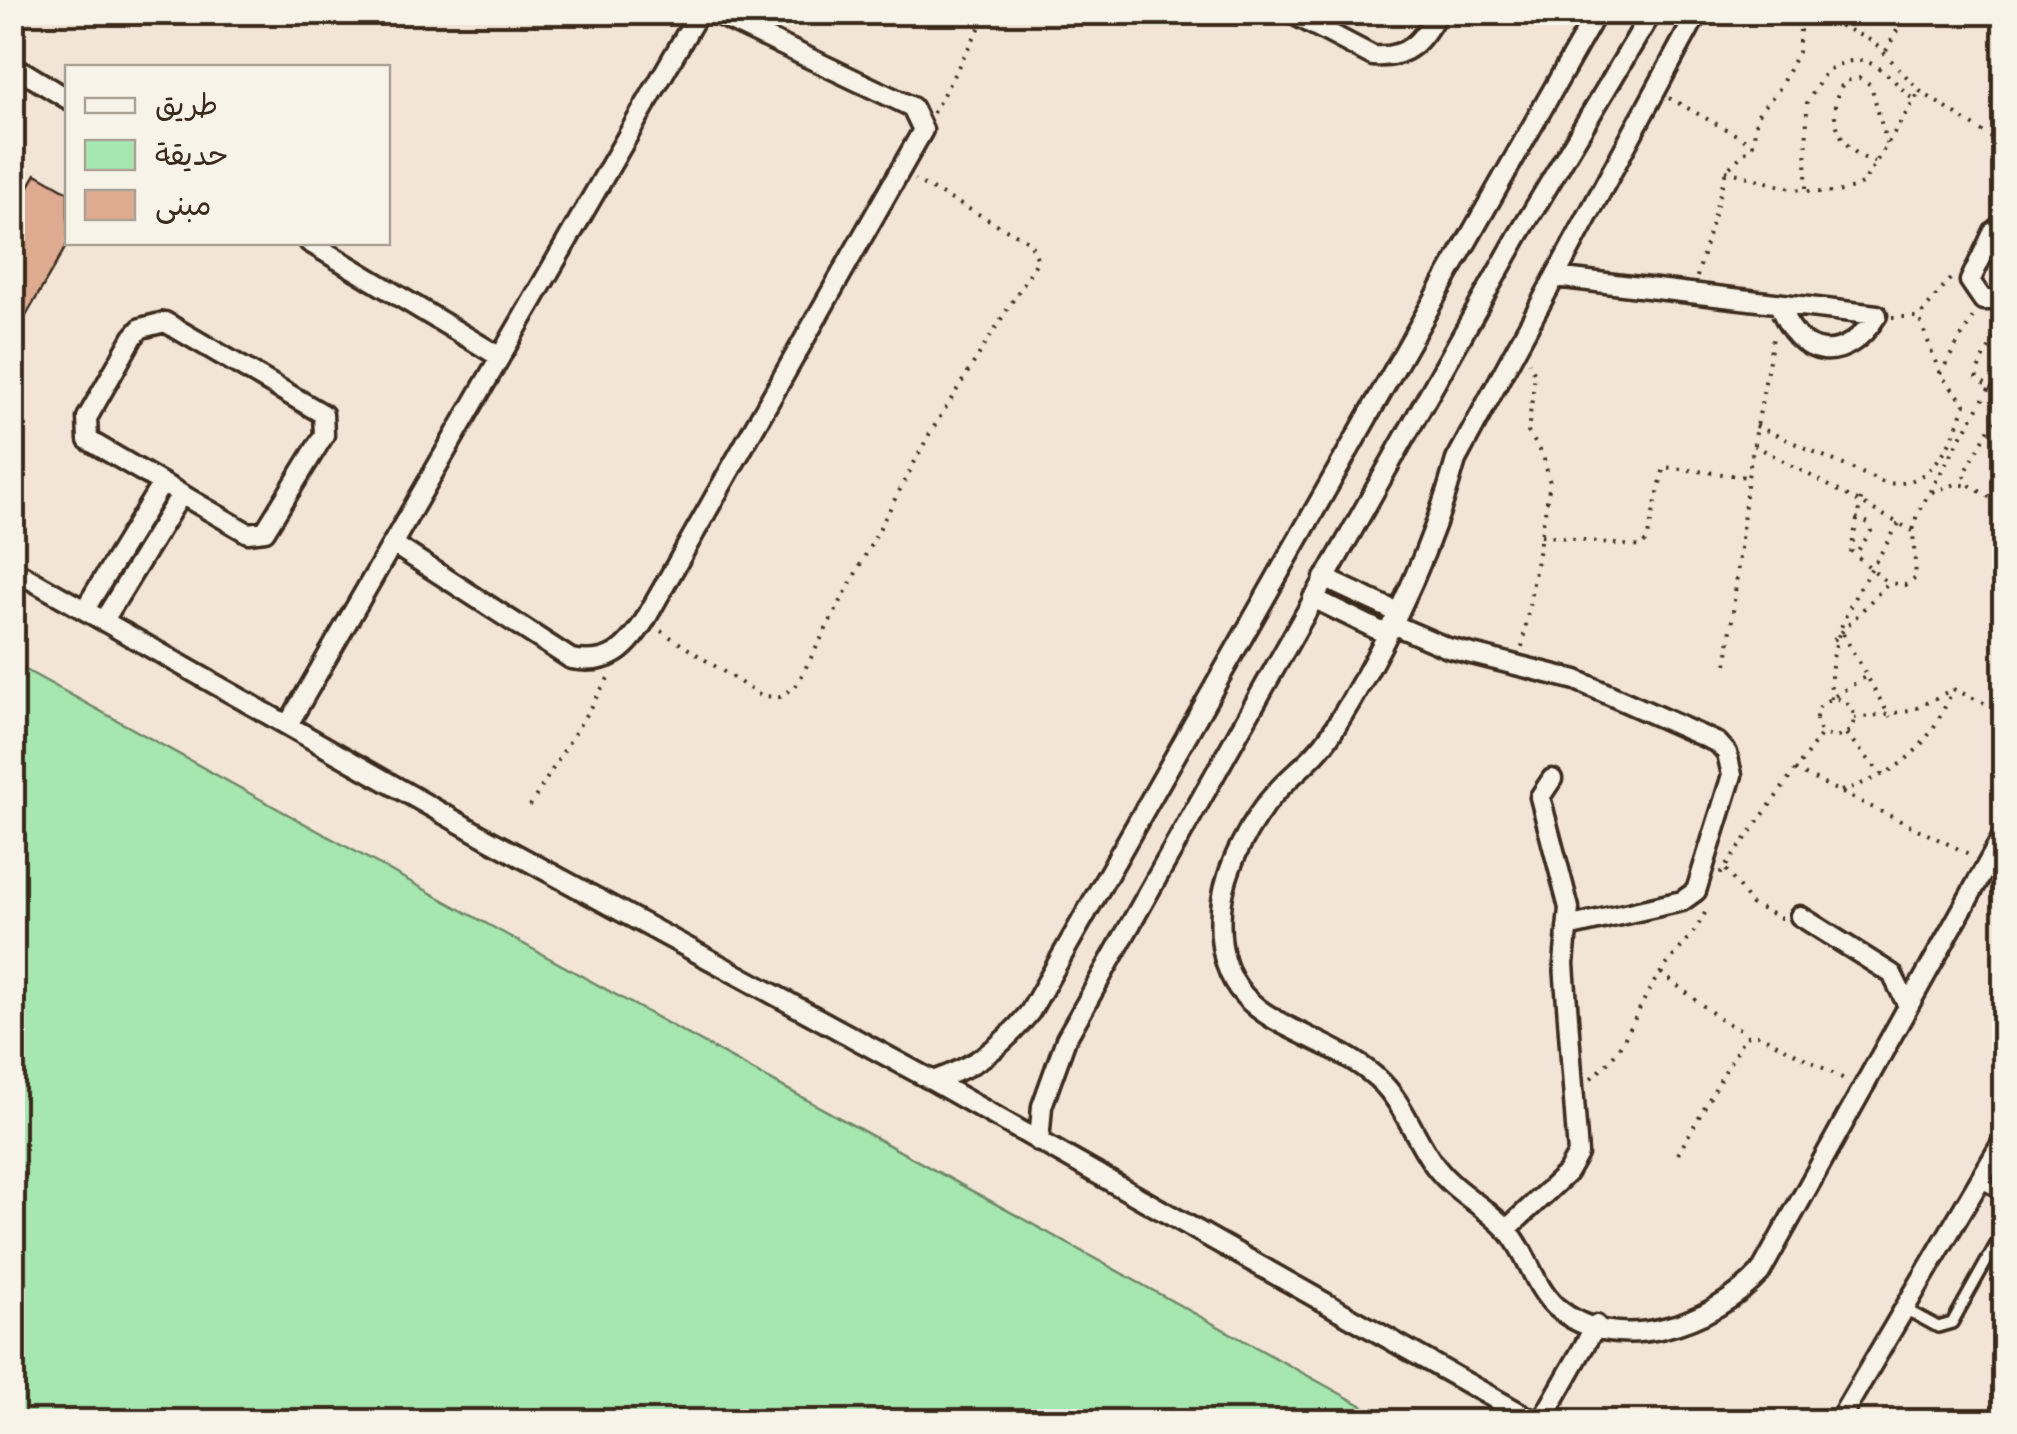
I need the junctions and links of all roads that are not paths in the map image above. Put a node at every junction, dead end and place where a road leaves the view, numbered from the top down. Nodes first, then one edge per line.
1 (699, 12) edge
2 (712, 12) edge
3 (1289, 12) edge
4 (1438, 12) edge
5 (1597, 12) edge
6 (1652, 12) edge
7 (1698, 12) edge
8 (12, 66) edge
9 (65, 97) edge
10 (2004, 224) edge
11 (314, 245) edge
12 (1556, 277) junction
13 (2004, 294) edge
14 (1780, 304) junction
15 (500, 356) junction
16 (162, 485) junction
17 (180, 496) junction
18 (392, 544) junction
19 (12, 569) edge
20 (1324, 578) junction
21 (1313, 598) junction
22 (84, 609) junction
23 (104, 620) junction
24 (1392, 624) junction
25 (289, 724) junction
26 (1552, 780) dead end
27 (2004, 834) edge
28 (1808, 920) road end
29 (1567, 927) junction
30 (1932, 962) junction
31 (1892, 974) junction
32 (1908, 1006) junction
33 (932, 1081) junction
34 (2004, 1140) edge
35 (1039, 1142) junction
36 (1980, 1182) junction
37 (2004, 1196) edge
38 (1507, 1229) junction
39 (2004, 1230) edge
40 (1905, 1309) junction
41 (1596, 1325) junction
42 (1538, 1422) edge
43 (1838, 1422) edge

1 - 15 street
2 - 18 street
3 - 4 street
5 - 33 street
6 - 20 street
7 - 12 street
8 - 9 street
10 - 13 street
11 - 15 street
12 - 14 street
12 - 24 street
14 - 14 street
15 - 18 street
16 - 17 street
16 - 17 street
16 - 22 street
17 - 23 street
18 - 25 street
19 - 22 street
20 - 21 street
20 - 24 street
21 - 24 street
21 - 35 street
22 - 23 street
23 - 25 street
24 - 29 street
24 - 38 street
25 - 33 street
26 - 29 street
27 - 30 street
28 - 31 street
29 - 38 street
30 - 31 street
30 - 32 street
31 - 32 street
32 - 41 street
33 - 35 street
34 - 36 street
35 - 42 street
36 - 37 lane
36 - 40 street
38 - 41 street
39 - 40 lane
40 - 43 street
41 - 42 street

